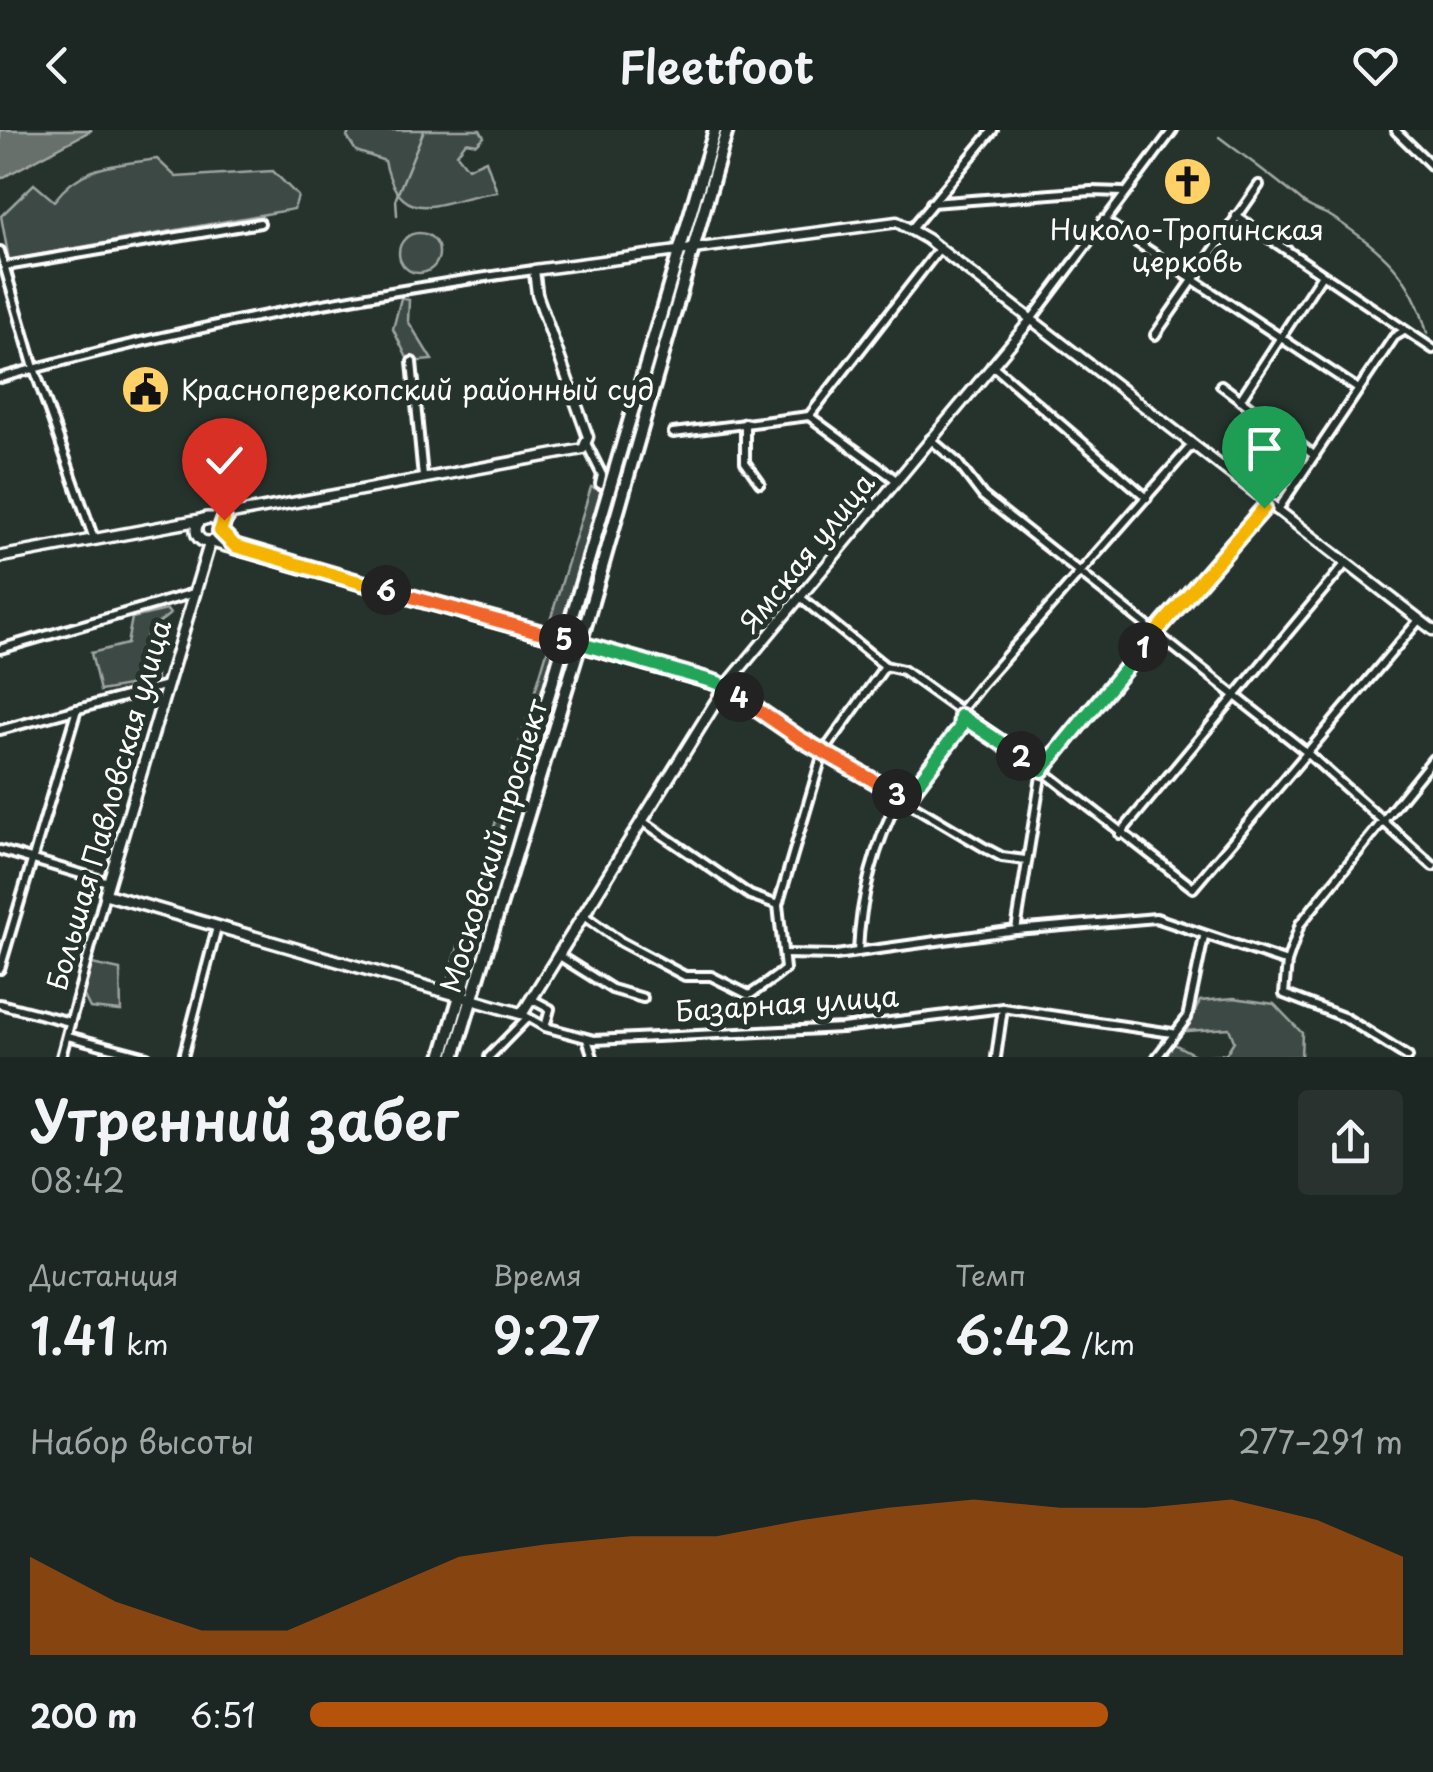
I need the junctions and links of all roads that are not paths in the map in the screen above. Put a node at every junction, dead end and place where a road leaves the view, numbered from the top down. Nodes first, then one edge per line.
1 (715, 130) edge
2 (727, 130) edge
3 (993, 130) edge
4 (1172, 130) edge
5 (1396, 131) edge
6 (1433, 167) edge
7 (1258, 185) dead end
8 (1125, 192) junction
9 (931, 204) junction
10 (1236, 216) junction
11 (1103, 220) junction
12 (260, 223) dead end
13 (912, 228) junction
14 (695, 246) junction
15 (682, 248) junction
16 (939, 249) junction
17 (0, 251) edge
18 (6, 266) junction
19 (534, 270) junction
20 (1321, 276) junction
21 (1192, 280) junction
22 (1030, 322) junction
23 (1404, 331) junction
24 (1155, 335) dead end
25 (1278, 338) junction
26 (1433, 349) edge
27 (412, 362) dead end
28 (992, 366) junction
29 (34, 368) junction
30 (0, 378) edge
31 (1221, 385) dead end
32 (1358, 389) junction
33 (1240, 400) junction
34 (809, 416) junction
35 (744, 423) junction
36 (673, 433) dead end
37 (930, 439) junction
38 (587, 445) junction
39 (1192, 445) junction
40 (1315, 456) junction
41 (423, 476) junction
42 (896, 480) junction
43 (760, 483) dead end
44 (600, 484) dead end
45 (1147, 498) junction
46 (1268, 504) junction
47 (1278, 511) junction
48 (236, 512) junction
49 (205, 518) junction
50 (156, 528) junction
51 (220, 530) junction
52 (94, 540) junction
53 (205, 540) junction
54 (235, 546) junction
55 (0, 557) edge
56 (1346, 563) junction
57 (1084, 572) junction
58 (194, 593) junction
59 (800, 598) junction
60 (1419, 620) junction
61 (1433, 630) edge
62 (1154, 633) junction
63 (574, 642) junction
64 (0, 649) edge
65 (885, 666) junction
66 (166, 685) junction
67 (725, 687) junction
68 (1234, 695) junction
69 (77, 709) junction
70 (961, 716) junction
71 (0, 730) edge
72 (1305, 751) junction
73 (823, 753) junction
74 (1433, 759) edge
75 (1042, 770) junction
76 (903, 798) junction
77 (1384, 818) junction
78 (640, 819) junction
79 (1120, 834) junction
80 (0, 850) edge
81 (32, 860) junction
82 (1025, 860) junction
83 (1433, 864) edge
84 (108, 882) junction
85 (106, 894) junction
86 (778, 905) junction
87 (582, 914) junction
88 (217, 927) junction
89 (1016, 930) junction
90 (1204, 937) junction
91 (858, 952) junction
92 (784, 954) junction
93 (560, 957) junction
94 (1287, 962) junction
95 (0, 968) edge
96 (643, 998) dead end
97 (465, 1000) junction
98 (533, 1000) junction
99 (0, 1004) edge
100 (1002, 1008) junction
101 (522, 1014) junction
102 (70, 1022) junction
103 (545, 1027) junction
104 (1172, 1033) junction
105 (68, 1036) junction
106 (587, 1039) junction
107 (105, 1047) junction
108 (61, 1057) edge
109 (109, 1057) edge
110 (147, 1057) edge
111 (183, 1057) edge
112 (442, 1057) edge
113 (454, 1057) edge
114 (489, 1057) edge
115 (593, 1057) edge
116 (996, 1057) edge
117 (1157, 1057) edge
118 (1408, 1057) edge

1 - 15 main road, Московский проспект
2 - 14 main road, Московский проспект
3 - 9 street
4 - 8 street, Ямская улица
5 - 6 street
7 - 10 street
8 - 9 street
8 - 11 street, Ямская улица
9 - 13 street
10 - 20 street
10 - 21 street
11 - 21 street
11 - 22 street, Ямская улица
12 - 18 street
13 - 14 street
13 - 16 street
14 - 15 street
14 - 63 main road, Московский проспект
15 - 19 street
15 - 63 main road, Московский проспект
16 - 22 street
16 - 34 street
17 - 18 street
18 - 29 street
19 - 29 street
19 - 38 street
20 - 23 street
20 - 25 street
21 - 24 street
21 - 25 street
22 - 28 street, Ямская улица
22 - 39 street
23 - 26 street
23 - 32 street
25 - 32 street
25 - 33 street
27 - 41 street
28 - 37 street, Ямская улица
28 - 45 street
29 - 30 street
29 - 52 street
31 - 33 street
32 - 40 street
33 - 40 street
34 - 35 street
34 - 42 street
35 - 36 street
35 - 43 street
37 - 42 street, Ямская улица
37 - 57 street
38 - 41 street
38 - 44 street
39 - 45 street
39 - 46 street
40 - 47 street
41 - 48 street
42 - 59 street, Ямская улица
45 - 57 street
46 - 47 street
46 - 62 street
47 - 56 street
48 - 49 street
48 - 51 street
49 - 50 main road
49 - 51 main road
49 - 53 main road
50 - 52 main road
50 - 53 main road
51 - 53 main road
51 - 54 main road
52 - 55 main road
53 - 54 main road
53 - 58 main road, Большая Павловская улица
54 - 63 main road
56 - 60 street
56 - 68 street
57 - 62 street
57 - 70 street
58 - 64 street
58 - 66 main road, Большая Павловская улица
59 - 65 street
59 - 67 street, Ямская улица
60 - 61 street
60 - 72 street
62 - 68 street
62 - 75 street
63 - 67 main road
63 - 97 main road, Московский проспект
65 - 70 street
65 - 73 street
66 - 69 street
66 - 84 main road, Большая Павловская улица
67 - 73 street
67 - 78 main road, Ямская улица
68 - 72 street
68 - 79 street
69 - 71 street
69 - 81 street
70 - 75 street
70 - 76 street
72 - 77 street
72 - 79 street
73 - 76 street
73 - 86 street
74 - 77 street
75 - 79 street
75 - 82 street
76 - 82 street
76 - 91 street
77 - 83 street
77 - 94 street
78 - 86 street
78 - 87 main road, Ямская улица
80 - 81 street
81 - 84 street
81 - 95 street
82 - 89 street
84 - 85 main road, Большая Павловская улица
85 - 88 main road, Базарная улица
85 - 102 street, Большая Павловская улица
86 - 92 street
87 - 92 street
87 - 93 main road, Ямская улица
88 - 97 main road, Базарная улица
88 - 111 street
89 - 90 street
89 - 91 street
90 - 94 street
90 - 104 street
91 - 92 street
93 - 96 street
93 - 98 main road, Ямская улица
94 - 118 street
97 - 101 main road, Базарная улица
97 - 112 main road, Московский проспект
97 - 113 main road, Московский проспект
98 - 101 main road, Ямская улица
98 - 103 street
99 - 102 street
100 - 104 street, Базарная улица
100 - 106 street, Базарная улица
100 - 116 street
101 - 103 street, Базарная улица
101 - 114 street
102 - 105 street, Большая Павловская улица
103 - 106 street, Базарная улица
104 - 117 street
105 - 107 street
105 - 108 street, Большая Павловская улица
106 - 115 street
107 - 109 street
107 - 110 street

